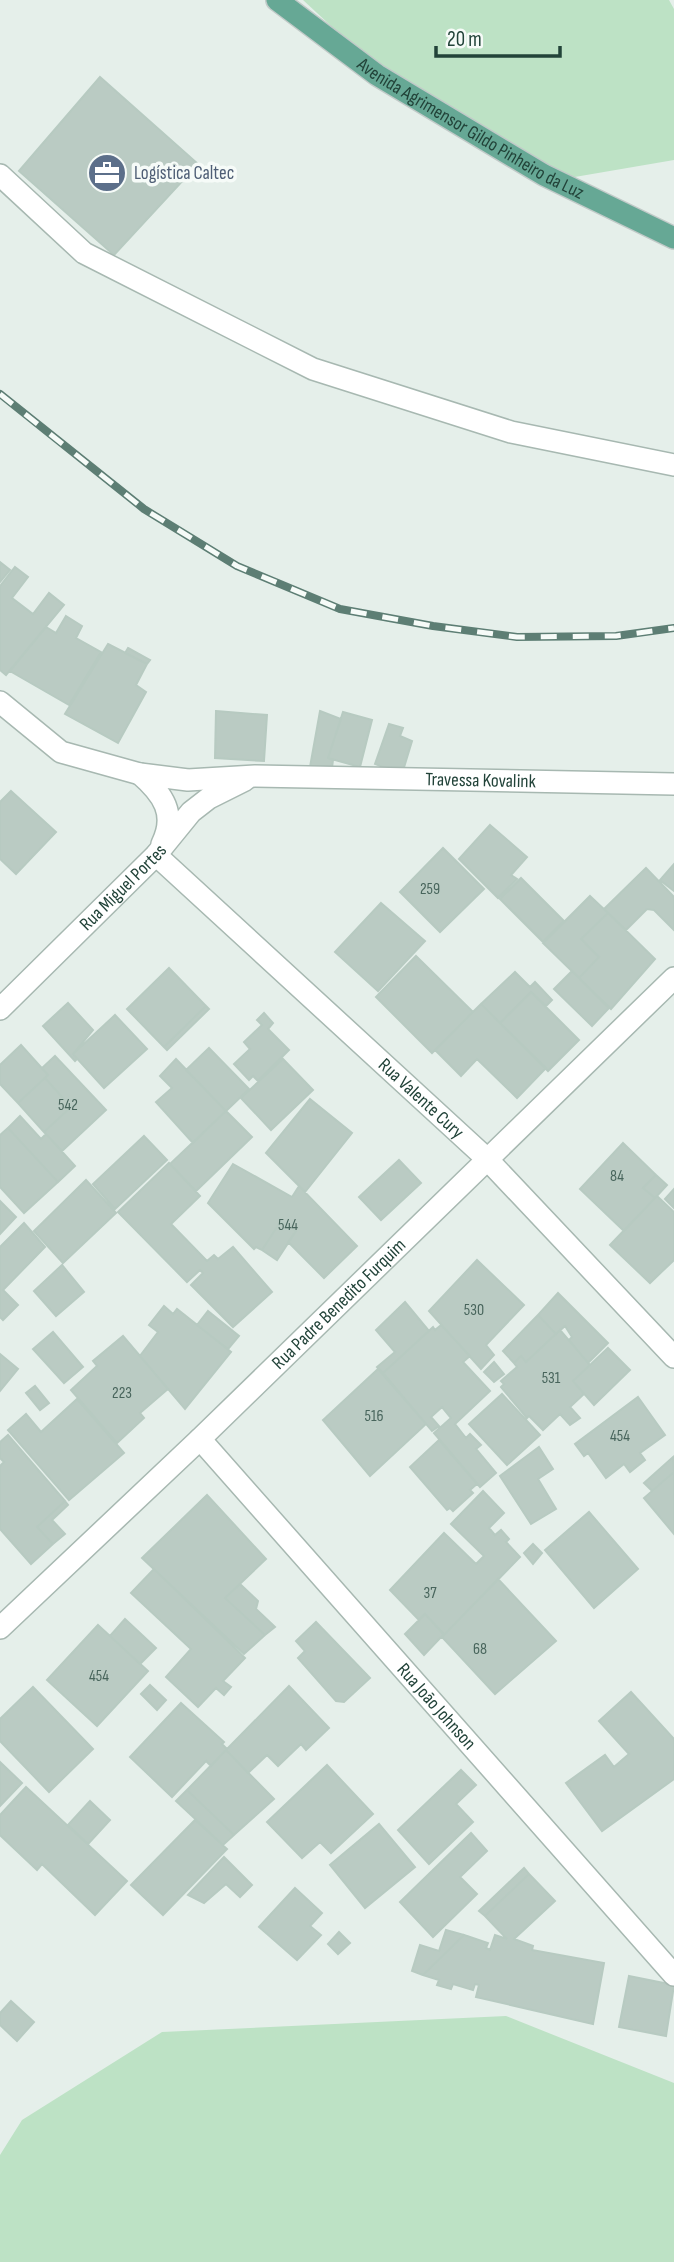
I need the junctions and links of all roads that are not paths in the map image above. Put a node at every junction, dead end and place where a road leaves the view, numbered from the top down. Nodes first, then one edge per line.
1 (277, 0) edge
2 (0, 175) edge
3 (674, 239) edge
4 (674, 465) edge
5 (0, 702) edge
6 (140, 774) junction
7 (255, 776) junction
8 (674, 785) edge
9 (156, 855) junction
10 (674, 978) edge
11 (0, 1009) edge
12 (486, 1158) junction
13 (674, 1357) edge
14 (200, 1439) junction
15 (0, 1628) edge
16 (674, 1975) edge

1 - 3 main road, Avenida Agrimensor Gildo Pinheiro da Luz
2 - 4 street
5 - 6 street, Travessa Kovalink
6 - 7 street, Travessa Kovalink
6 - 9 street
7 - 8 street, Travessa Kovalink
7 - 9 street, Rua Miguel Portes
9 - 11 street, Rua Miguel Portes
9 - 12 street, Rua Valente Cury
10 - 12 street, Rua Padre Benedito Furquim
12 - 13 street, Rua Valente Cury
12 - 14 street, Rua Padre Benedito Furquim
14 - 15 street, Rua Padre Benedito Furquim
14 - 16 street, Rua João Johnson

